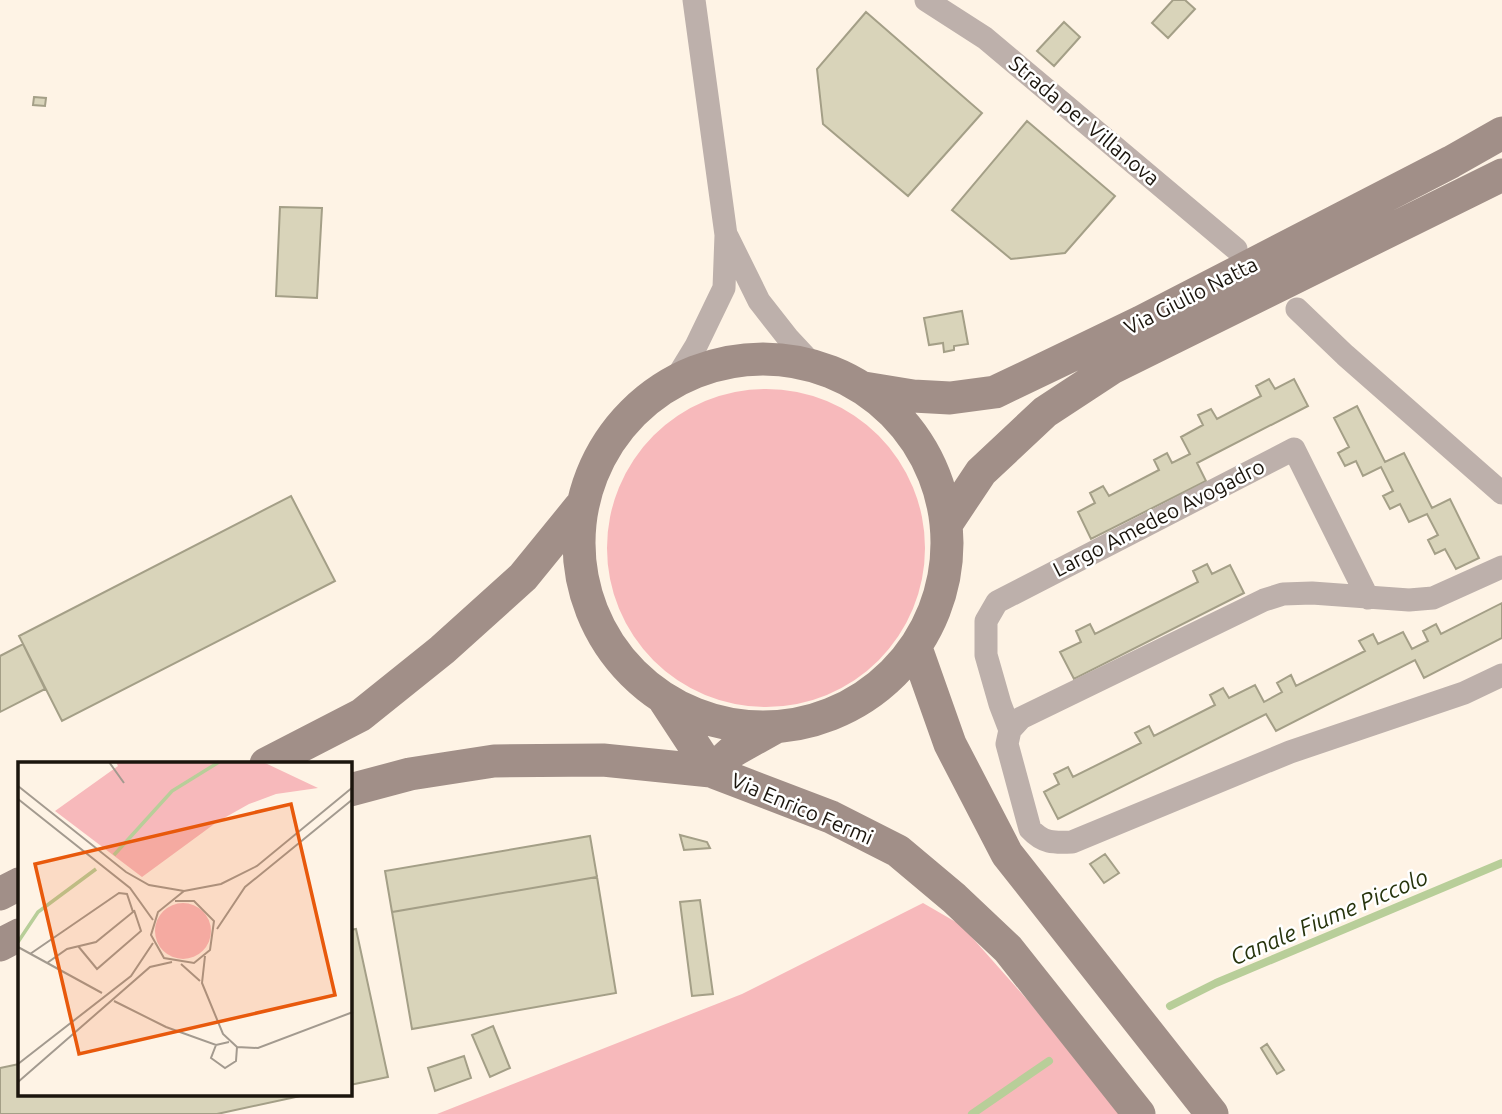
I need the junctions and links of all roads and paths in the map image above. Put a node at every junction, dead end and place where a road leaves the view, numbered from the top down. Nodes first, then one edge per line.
1 (694, 0) edge
2 (926, 0) edge
3 (1502, 133) edge
4 (1502, 175) edge
5 (726, 235) junction
6 (1236, 249) dead end
7 (1297, 309) dead end
8 (816, 368) junction
9 (674, 382) junction
10 (864, 388) junction
11 (1502, 493) edge
12 (580, 507) junction
13 (947, 523) junction
14 (1502, 567) edge
15 (1368, 598) junction
16 (916, 648) junction
17 (1502, 676) edge
18 (666, 701) junction
19 (774, 728) junction
20 (1010, 730) junction
21 (270, 762) edge
22 (711, 771) junction
23 (352, 789) edge
24 (18, 885) edge
25 (0, 894) edge
26 (18, 936) edge
27 (0, 945) edge
28 (1139, 1114) edge
29 (1212, 1114) edge

1 - 5 street
2 - 6 street, Strada per Villanova
3 - 10 main road, Via Giulio Natta
4 - 13 main road, Via Giulio Natta
5 - 8 street
5 - 9 street
7 - 11 street
8 - 9 main road
8 - 10 main road
9 - 12 main road
10 - 13 main road
12 - 18 main road
12 - 21 main road
13 - 16 main road
14 - 15 street
15 - 20 street
15 - 20 street, Largo Amedeo Avogadro
16 - 19 main road
16 - 29 main road
17 - 20 street, Largo Amedeo Avogadro
18 - 19 main road
18 - 22 main road
19 - 22 main road
22 - 23 main road, Via Enrico Fermi
22 - 28 main road, Via Enrico Fermi
24 - 25 main road
26 - 27 main road

